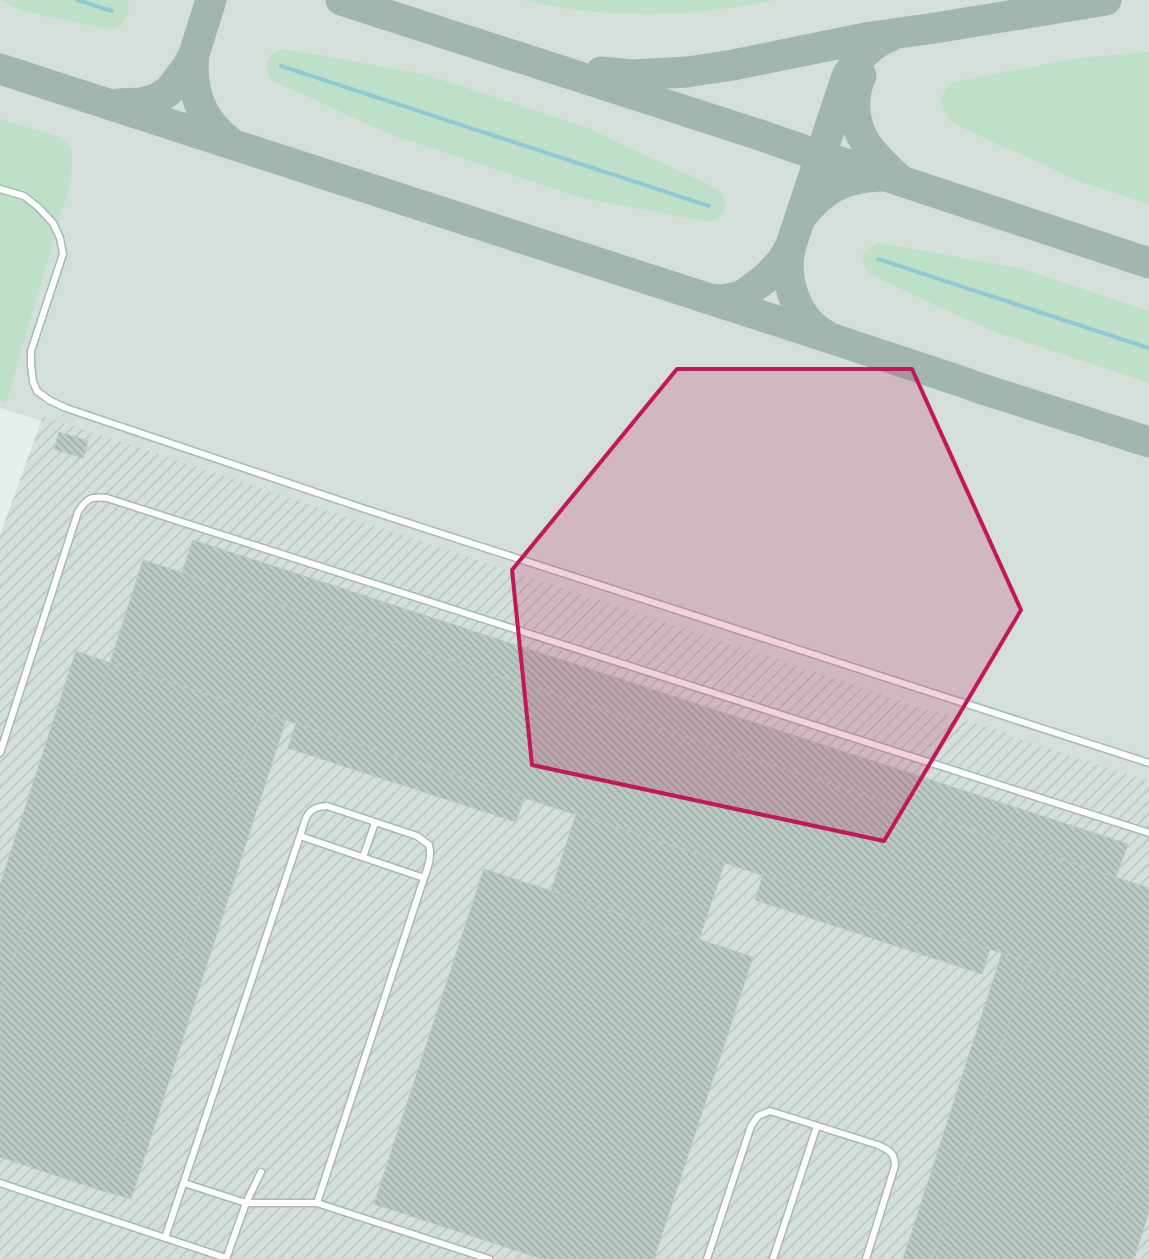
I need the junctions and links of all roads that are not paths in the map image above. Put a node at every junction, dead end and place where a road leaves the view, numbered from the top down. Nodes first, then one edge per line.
1 (0, 189) edge
2 (0, 753) edge
3 (1149, 763) edge
4 (374, 822) junction
5 (1149, 833) edge
6 (300, 836) junction
7 (363, 857) junction
8 (424, 878) junction
9 (817, 1126) junction
10 (261, 1172) dead end
11 (0, 1183) edge
12 (184, 1183) junction
13 (246, 1203) junction
14 (317, 1203) junction
15 (165, 1238) junction
16 (226, 1259) edge
17 (489, 1259) edge
18 (707, 1259) edge
19 (773, 1259) edge
20 (866, 1259) edge

1 - 3 lane
2 - 5 lane
4 - 6 lane
4 - 7 lane
4 - 8 lane
6 - 7 lane
6 - 12 lane
7 - 8 lane
8 - 14 lane
9 - 18 lane
9 - 19 lane
9 - 20 lane
10 - 13 lane
11 - 15 lane
12 - 13 lane
12 - 15 lane
13 - 14 lane
13 - 16 lane
14 - 17 lane
15 - 16 lane

